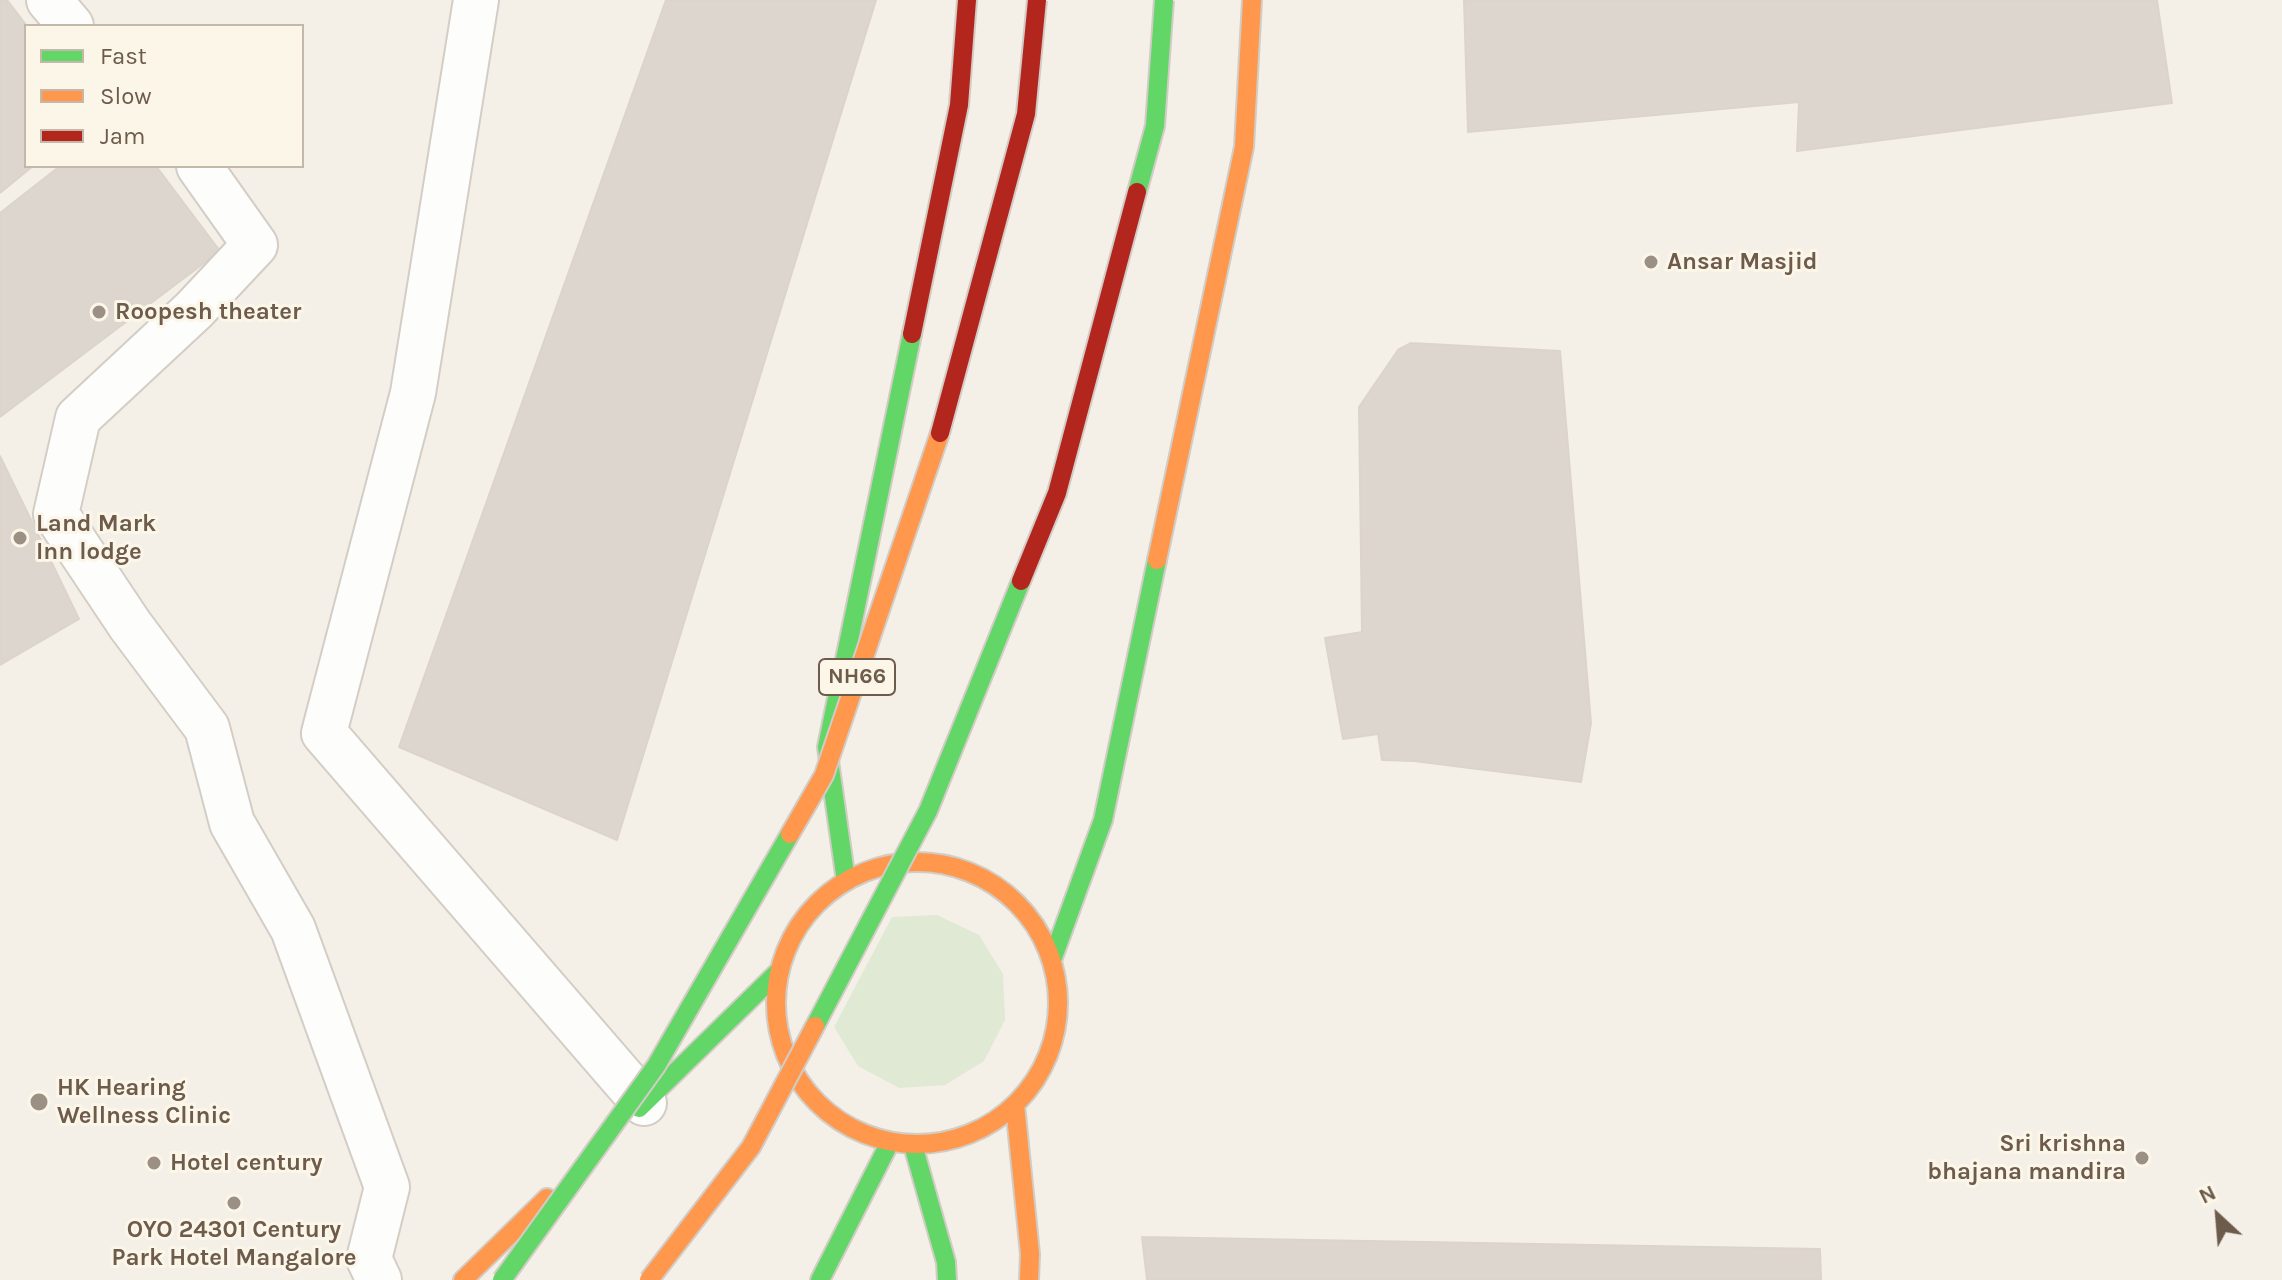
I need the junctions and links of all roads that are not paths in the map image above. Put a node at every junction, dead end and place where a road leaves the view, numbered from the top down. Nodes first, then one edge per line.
1 (49, 0) edge
2 (476, 0) edge
3 (967, 0) edge
4 (1037, 0) edge
5 (1164, 0) edge
6 (1252, 0) edge
7 (69, 24) edge
8 (200, 168) edge
9 (846, 881) junction
10 (1052, 960) junction
11 (778, 972) junction
12 (644, 1103) junction
13 (1015, 1105) junction
14 (890, 1142) junction
15 (913, 1145) junction
16 (379, 1280) edge
17 (463, 1280) edge
18 (502, 1280) edge
19 (649, 1280) edge
20 (820, 1280) edge
21 (947, 1280) edge
22 (1029, 1280) edge

1 - 7 street
2 - 12 street
3 - 9 main road
4 - 18 main road, NH66, bridge
5 - 19 main road, bridge
6 - 10 main road
8 - 16 street
9 - 10 main road
9 - 11 main road
10 - 13 main road
11 - 12 main road
11 - 14 main road
12 - 17 main road
13 - 15 main road
13 - 22 main road
14 - 15 main road
14 - 20 main road
15 - 21 main road

